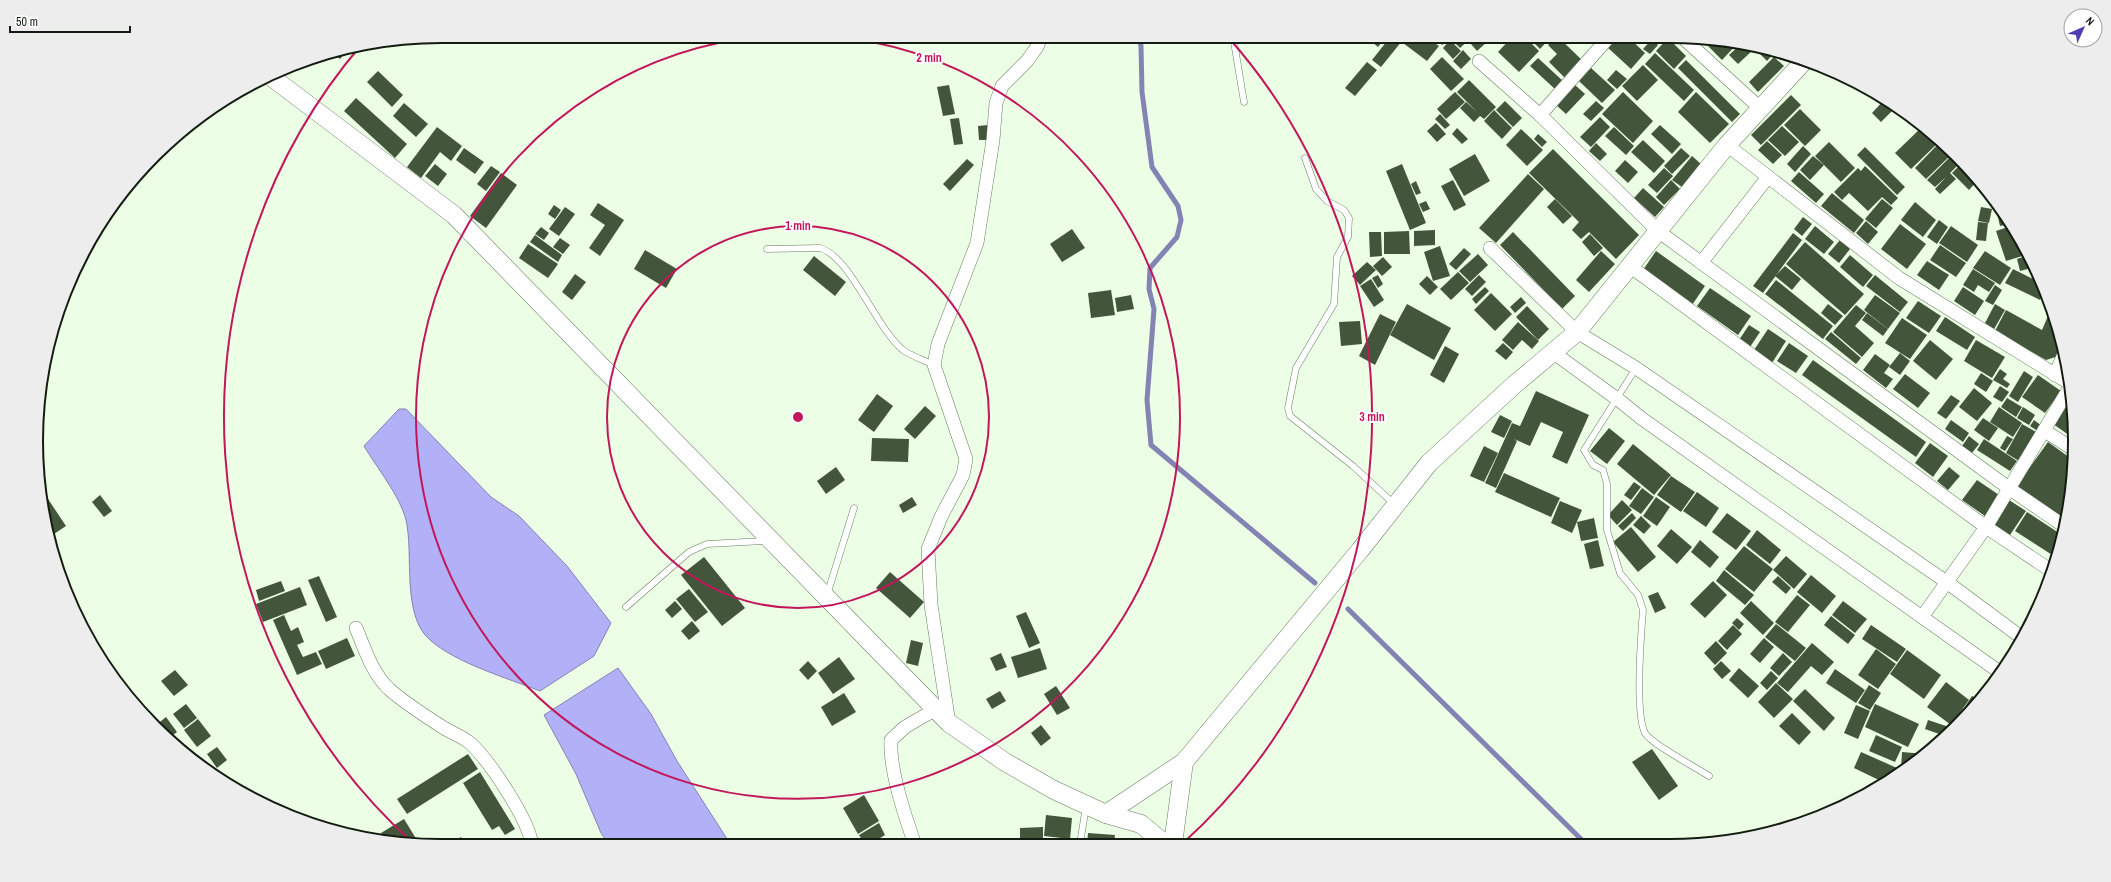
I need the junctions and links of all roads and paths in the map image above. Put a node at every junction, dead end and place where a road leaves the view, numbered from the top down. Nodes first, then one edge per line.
1 (1039, 43) edge
2 (1234, 43) edge
3 (1604, 43) edge
4 (1689, 44) edge
5 (1479, 62) dead end
6 (1801, 65) edge
7 (275, 80) edge
8 (1244, 102) dead end
9 (1761, 109) junction
10 (1540, 116) junction
11 (1727, 145) junction
12 (1305, 158) dead end
13 (1768, 177) junction
14 (1658, 231) junction
15 (1490, 248) dead end
16 (767, 249) dead end
17 (1701, 263) junction
18 (1631, 267) junction
19 (1577, 332) junction
20 (1554, 353) junction
21 (2060, 363) edge
22 (934, 365) junction
23 (1636, 368) junction
24 (2055, 375) junction
25 (2063, 380) edge
26 (2065, 395) edge
27 (1616, 398) junction
28 (2045, 431) junction
29 (2068, 446) edge
30 (2010, 489) junction
31 (1396, 505) junction
32 (854, 508) dead end
33 (2059, 523) edge
34 (1986, 527) junction
35 (772, 540) junction
36 (2047, 568) edge
37 (1948, 583) junction
38 (826, 597) junction
39 (626, 607) dead end
40 (1922, 617) junction
41 (356, 628) dead end
42 (2018, 635) edge
43 (1996, 669) edge
44 (936, 709) junction
45 (949, 723) junction
46 (1184, 762) junction
47 (1709, 776) dead end
48 (1087, 805) junction
49 (1106, 814) junction
50 (532, 839) edge
51 (913, 839) edge
52 (1081, 839) edge
53 (1159, 839) edge
54 (1165, 839) edge

1 - 22 street
2 - 8 lane
3 - 10 street
4 - 9 street
5 - 10 street
6 - 9 main road
7 - 35 main road
9 - 11 main road
10 - 14 street
11 - 13 street
11 - 14 main road
12 - 31 lane
13 - 17 street
13 - 24 street
14 - 17 street
14 - 18 main road
15 - 19 street
16 - 22 lane
17 - 30 street
18 - 19 main road
18 - 34 street
19 - 20 main road
19 - 23 street
20 - 27 street
20 - 31 main road
21 - 24 street
22 - 45 street
23 - 27 lane
23 - 37 street
24 - 25 street
26 - 28 street
27 - 40 street
27 - 47 lane
28 - 29 street
28 - 30 street
30 - 33 street
30 - 34 street
31 - 46 main road
32 - 38 lane
34 - 36 street
34 - 37 street
35 - 38 main road
35 - 39 lane
37 - 40 street
37 - 42 street
38 - 44 main road
40 - 43 street
41 - 50 street
44 - 45 main road
44 - 51 street
45 - 48 main road
46 - 49 main road
46 - 54 main road
48 - 49 main road
48 - 52 lane
49 - 53 main road

